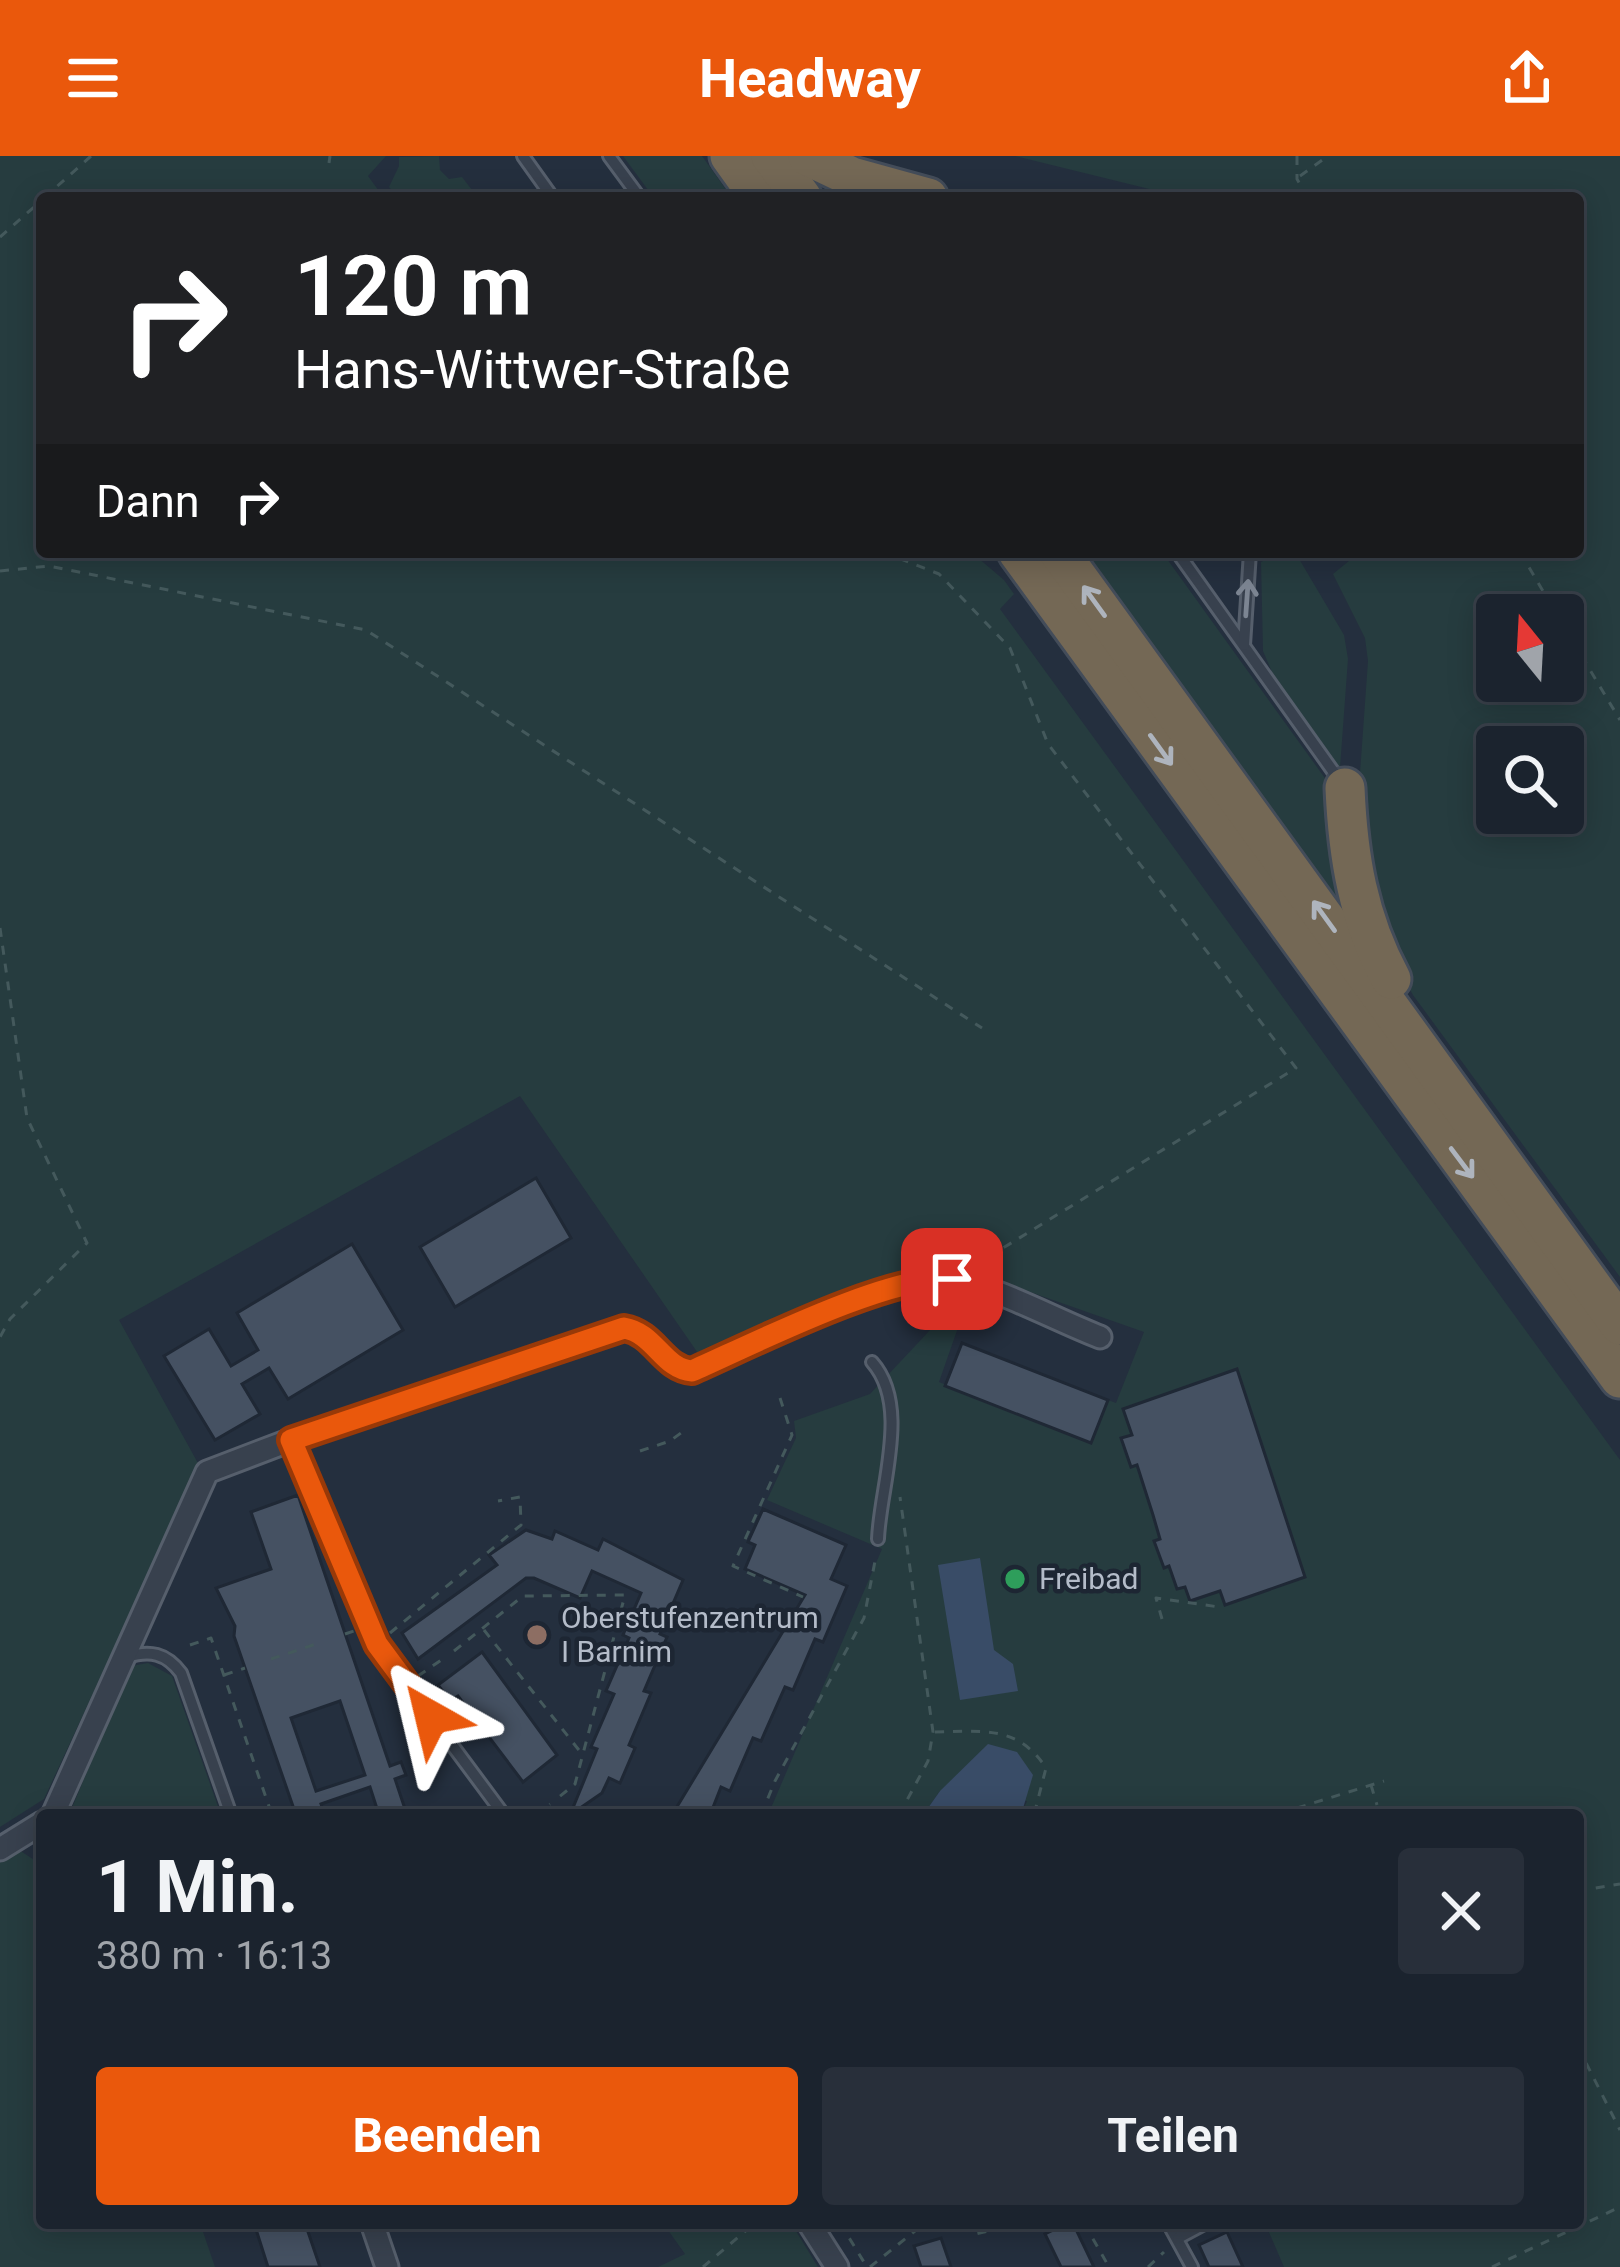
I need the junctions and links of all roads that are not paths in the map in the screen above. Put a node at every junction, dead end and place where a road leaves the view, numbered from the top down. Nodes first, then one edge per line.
1 (523, 156) edge
2 (609, 156) edge
3 (730, 156) edge
4 (771, 156) edge
5 (808, 156) edge
6 (550, 192) edge
7 (636, 192) edge
8 (756, 192) edge
9 (798, 192) edge
10 (906, 192) edge
11 (993, 558) edge
12 (1022, 558) edge
13 (1063, 558) edge
14 (1181, 558) edge
15 (1250, 558) edge
16 (1068, 621) junction
17 (1244, 644) junction
18 (1346, 788) joint
19 (1419, 1044) junction
20 (1620, 1325) edge
21 (1100, 1337) dead end
22 (872, 1362) dead end
23 (1620, 1378) edge
24 (291, 1440) junction
25 (878, 1539) road end
26 (125, 1658) junction
27 (56, 1809) edge
28 (229, 1809) edge
29 (500, 1809) edge
30 (36, 1827) edge
31 (0, 1849) edge
32 (374, 2229) edge
33 (813, 2229) edge
34 (1172, 2229) edge
35 (1195, 2229) edge
36 (1178, 2238) junction
37 (387, 2267) edge
38 (837, 2267) edge
39 (1192, 2267) edge

1 - 6 lane
2 - 7 lane
3 - 8 highway
4 - 9 highway
5 - 10 highway
11 - 16 highway
12 - 16 highway
19 -> 13 highway
14 - 17 lane
17 -> 15 lane
16 -> 23 highway
17 - 18 lane
18 - 19 highway
19 - 20 highway
21 - 24 street
22 - 25 lane
24 - 26 street
24 - 29 lane
26 - 27 street
26 - 28 lane
30 - 31 street
32 - 37 street
33 - 38 street
34 - 36 lane
35 - 36 lane
36 - 39 lane

